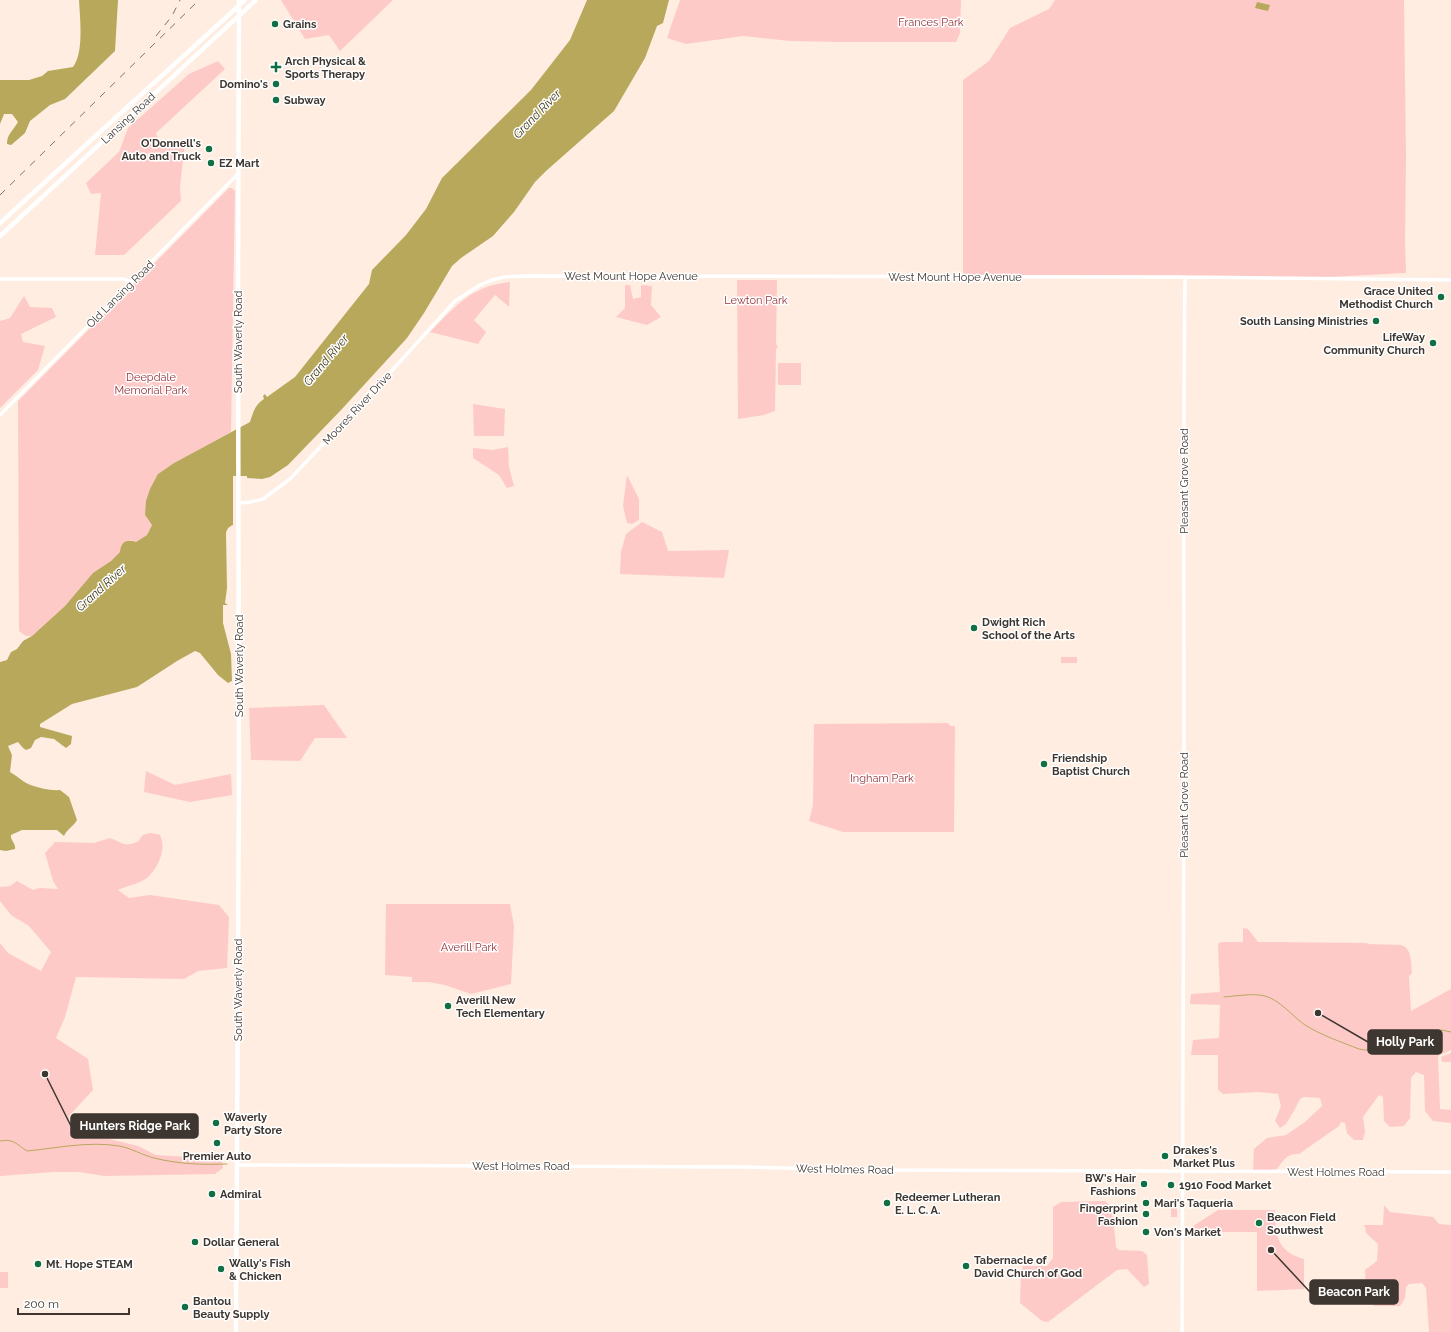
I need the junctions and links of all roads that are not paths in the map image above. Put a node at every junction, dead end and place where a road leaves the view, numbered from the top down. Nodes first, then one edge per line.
1 (244, 0) edge
2 (256, 0) edge
3 (239, 2) edge
4 (239, 15) junction
5 (240, 173) junction
6 (0, 223) edge
7 (0, 236) edge
8 (1185, 278) junction
9 (0, 279) edge
10 (1451, 280) edge
11 (132, 282) junction
12 (464, 294) joint
13 (0, 415) edge
14 (239, 503) junction
15 (238, 1165) junction
16 (1184, 1171) junction
17 (1451, 1172) edge
18 (236, 1332) edge
19 (1182, 1332) edge

1 - 3 main road, Lansing Road
2 - 4 main road, Lansing Road
3 - 4 main road, South Waverly Road
3 - 6 main road, Lansing Road
4 - 5 main road, South Waverly Road
4 - 7 main road, Lansing Road
5 - 11 street, Old Lansing Road
5 - 14 main road, South Waverly Road
8 - 10 street, West Mount Hope Avenue
8 - 12 street, West Mount Hope Avenue
8 - 16 street, Pleasant Grove Road
9 - 11 street
11 - 13 street, Old Lansing Road
12 - 14 street, Moores River Drive
14 - 15 main road, South Waverly Road
15 - 16 street, West Holmes Road
15 - 18 main road, South Waverly Road
16 - 17 street, West Holmes Road
16 - 19 street, Pleasant Grove Road

